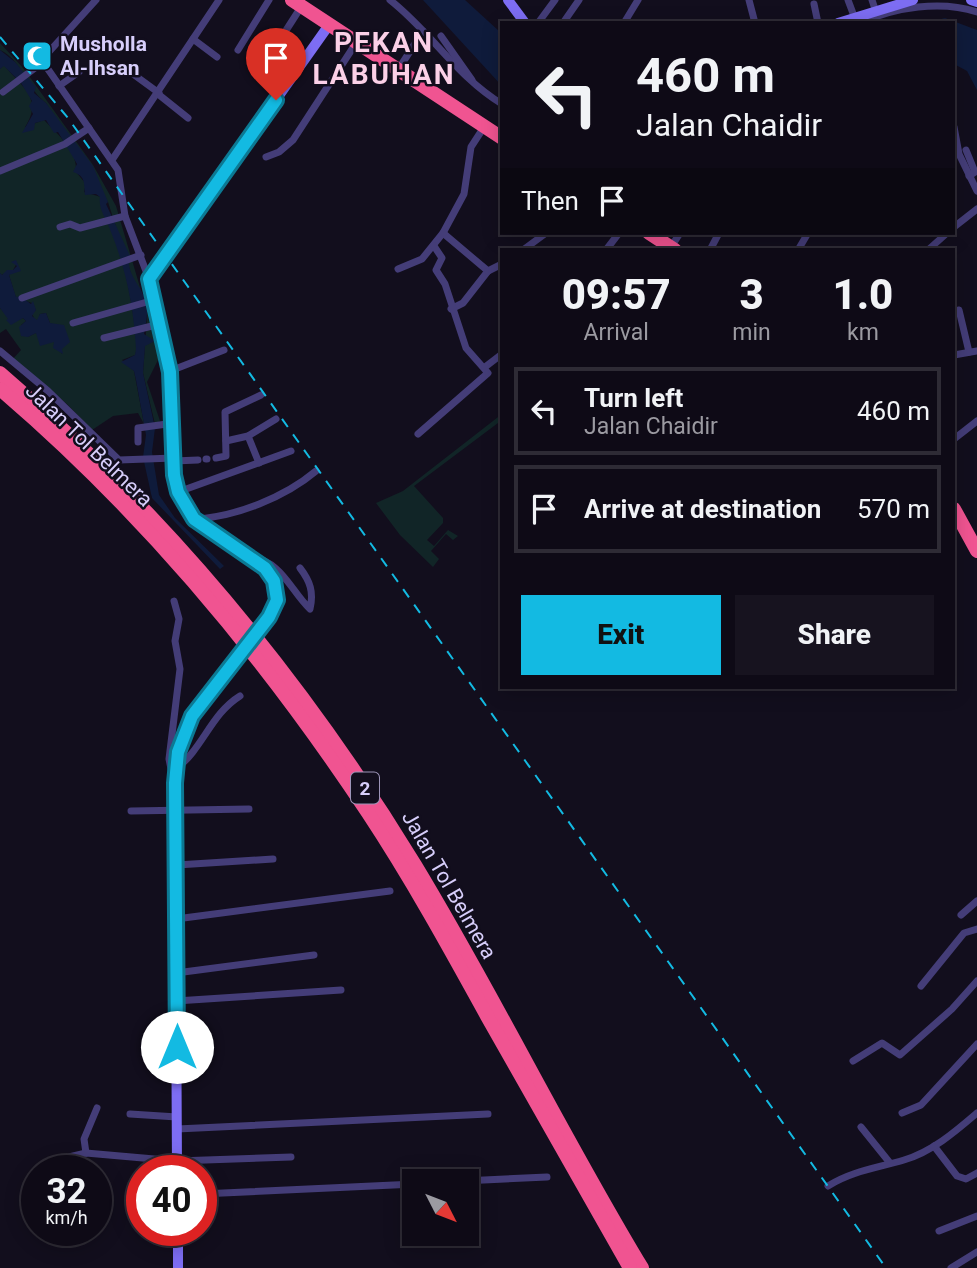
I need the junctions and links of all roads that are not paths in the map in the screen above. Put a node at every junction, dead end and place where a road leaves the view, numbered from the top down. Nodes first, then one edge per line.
1 (96, 0) edge
2 (219, 0) edge
3 (270, 0) edge
4 (390, 0) edge
5 (555, 0) edge
6 (579, 0) edge
7 (638, 0) edge
8 (749, 0) edge
9 (848, 0) edge
10 (913, 0) edge
11 (971, 0) edge
12 (510, 1) edge
13 (977, 2) edge
14 (297, 3) edge
15 (814, 4) dead end
16 (873, 5) edge
17 (977, 12) edge
18 (857, 20) edge
19 (524, 21) edge
20 (539, 21) edge
21 (564, 21) edge
22 (625, 21) edge
23 (754, 21) edge
24 (818, 21) edge
25 (329, 25) junction
26 (423, 31) junction
27 (441, 36) dead end
28 (193, 39) junction
29 (356, 42) junction
30 (238, 50) dead end
31 (217, 57) dead end
32 (270, 57) dead end
33 (43, 62) junction
34 (398, 70) junction
35 (79, 72) dead end
36 (133, 74) dead end
37 (59, 86) junction
38 (481, 91) junction
39 (3, 92) dead end
40 (158, 93) junction
41 (500, 103) edge
42 (188, 118) dead end
43 (484, 127) junction
44 (89, 128) junction
45 (955, 132) edge
46 (500, 137) edge
47 (966, 150) dead end
48 (266, 157) dead end
49 (112, 160) junction
50 (0, 171) edge
51 (969, 176) junction
52 (977, 191) edge
53 (977, 209) edge
54 (125, 216) junction
55 (955, 225) edge
56 (60, 227) dead end
57 (443, 233) junction
58 (543, 235) edge
59 (652, 235) edge
60 (945, 235) edge
61 (434, 246) junction
62 (526, 248) edge
63 (672, 248) edge
64 (930, 248) edge
65 (138, 256) junction
66 (500, 265) edge
67 (398, 269) dead end
68 (488, 271) junction
69 (149, 279) junction
70 (22, 298) dead end
71 (152, 301) junction
72 (451, 309) junction
73 (959, 310) dead end
74 (73, 323) dead end
75 (154, 325) junction
76 (104, 338) dead end
77 (224, 350) dead end
78 (0, 351) edge
79 (973, 351) edge
80 (955, 355) edge
81 (500, 356) edge
82 (485, 367) junction
83 (170, 372) junction
84 (0, 373) edge
85 (0, 388) edge
86 (261, 396) dead end
87 (276, 419) dead end
88 (977, 421) edge
89 (174, 423) junction
90 (418, 434) dead end
91 (248, 436) junction
92 (955, 438) edge
93 (226, 441) junction
94 (138, 442) dead end
95 (291, 451) dead end
96 (174, 460) junction
97 (259, 463) junction
98 (316, 471) dead end
99 (178, 492) junction
100 (955, 511) edge
101 (194, 519) junction
102 (977, 551) edge
103 (249, 557) junction
104 (300, 568) dead end
105 (174, 601) dead end
106 (240, 696) dead end
107 (177, 769) junction
108 (175, 783) junction
109 (249, 809) dead end
110 (131, 811) dead end
111 (176, 811) junction
112 (273, 859) dead end
113 (177, 865) junction
114 (390, 891) dead end
115 (977, 901) edge
116 (961, 915) dead end
117 (176, 919) junction
118 (977, 929) edge
119 (314, 955) dead end
120 (176, 973) junction
121 (977, 981) edge
122 (921, 986) dead end
123 (341, 990) dead end
124 (176, 1001) junction
125 (977, 1044) edge
126 (853, 1061) dead end
127 (97, 1108) dead end
128 (902, 1113) dead end
129 (977, 1113) edge
130 (130, 1114) dead end
131 (488, 1114) dead end
132 (177, 1117) junction
133 (861, 1127) dead end
134 (177, 1129) junction
135 (934, 1146) junction
136 (86, 1153) junction
137 (78, 1155) edge
138 (177, 1155) edge
139 (290, 1157) dead end
140 (126, 1159) edge
141 (217, 1163) edge
142 (890, 1163) junction
143 (977, 1173) edge
144 (547, 1177) dead end
145 (480, 1180) edge
146 (402, 1185) edge
147 (828, 1186) dead end
148 (217, 1193) edge
149 (977, 1216) edge
150 (939, 1231) dead end
151 (178, 1246) edge
152 (977, 1252) edge
153 (178, 1268) edge
154 (630, 1268) edge
155 (642, 1268) edge
156 (951, 1268) edge

1 - 33 street
2 - 28 street
3 - 30 street
4 - 26 street
5 - 20 street
6 - 21 street
7 - 22 street
8 - 23 street
9 - 18 street
10 - 16 street
11 - 13 street
12 - 19 street
14 - 25 highway
14 - 32 street
15 - 24 street
16 - 18 street
17 - 18 street
25 - 29 highway
25 - 69 street
26 - 34 street
26 - 38 street
27 - 38 street
28 - 31 street
28 - 40 street
29 - 34 highway
29 - 48 street
33 - 37 street
33 - 39 street
34 - 43 highway
35 - 37 street
36 - 40 street
37 - 44 street
38 - 41 street
40 - 42 street
40 - 49 street
43 - 46 highway
43 - 57 street
44 - 49 street
44 - 50 street
45 - 51 street
47 - 51 street
49 - 54 street
51 - 52 street
53 - 55 street
54 - 56 street
54 - 65 street
57 - 61 street
57 - 68 street
58 - 62 street
59 - 63 highway
60 - 64 street
61 - 67 street
61 - 72 street
65 - 69 street
65 - 70 street
66 - 68 street
68 - 72 street
69 - 71 street
71 - 74 street
71 - 75 street
72 - 82 street
73 - 79 street
75 - 76 street
75 - 83 street
77 - 83 street
78 - 96 street
79 - 80 street
81 - 82 street
82 - 90 street
83 - 89 street
84 - 155 highway, Jalan Tol Belmera / 2
85 - 154 highway, Jalan Tol Belmera / 2
86 - 93 street
87 - 91 street
88 - 92 street
89 - 94 street
89 - 96 street
91 - 93 street
91 - 97 street
93 - 96 street
95 - 97 street
96 - 99 street
97 - 99 street
98 - 101 street
99 - 101 street
100 - 102 highway
101 - 103 street
103 - 104 street
103 - 107 street, bridge
105 - 108 street
106 - 107 street
107 - 108 street
108 - 111 street
109 - 111 street
110 - 111 street
111 - 113 street
112 - 113 street
113 - 117 street
114 - 117 street
115 - 116 street
117 - 120 street
118 - 122 street
119 - 120 street
120 - 124 street
121 - 126 street
123 - 124 street
124 - 132 street
125 - 128 street
127 - 136 street
129 - 135 street
130 - 132 street
131 - 134 street
132 - 134 street
133 - 142 street
134 - 138 street
135 - 142 street
135 - 143 street
136 - 137 street
136 - 140 street
139 - 141 street
142 - 147 street
144 - 145 street
146 - 148 street
149 - 150 street
151 - 153 street
152 - 156 street

